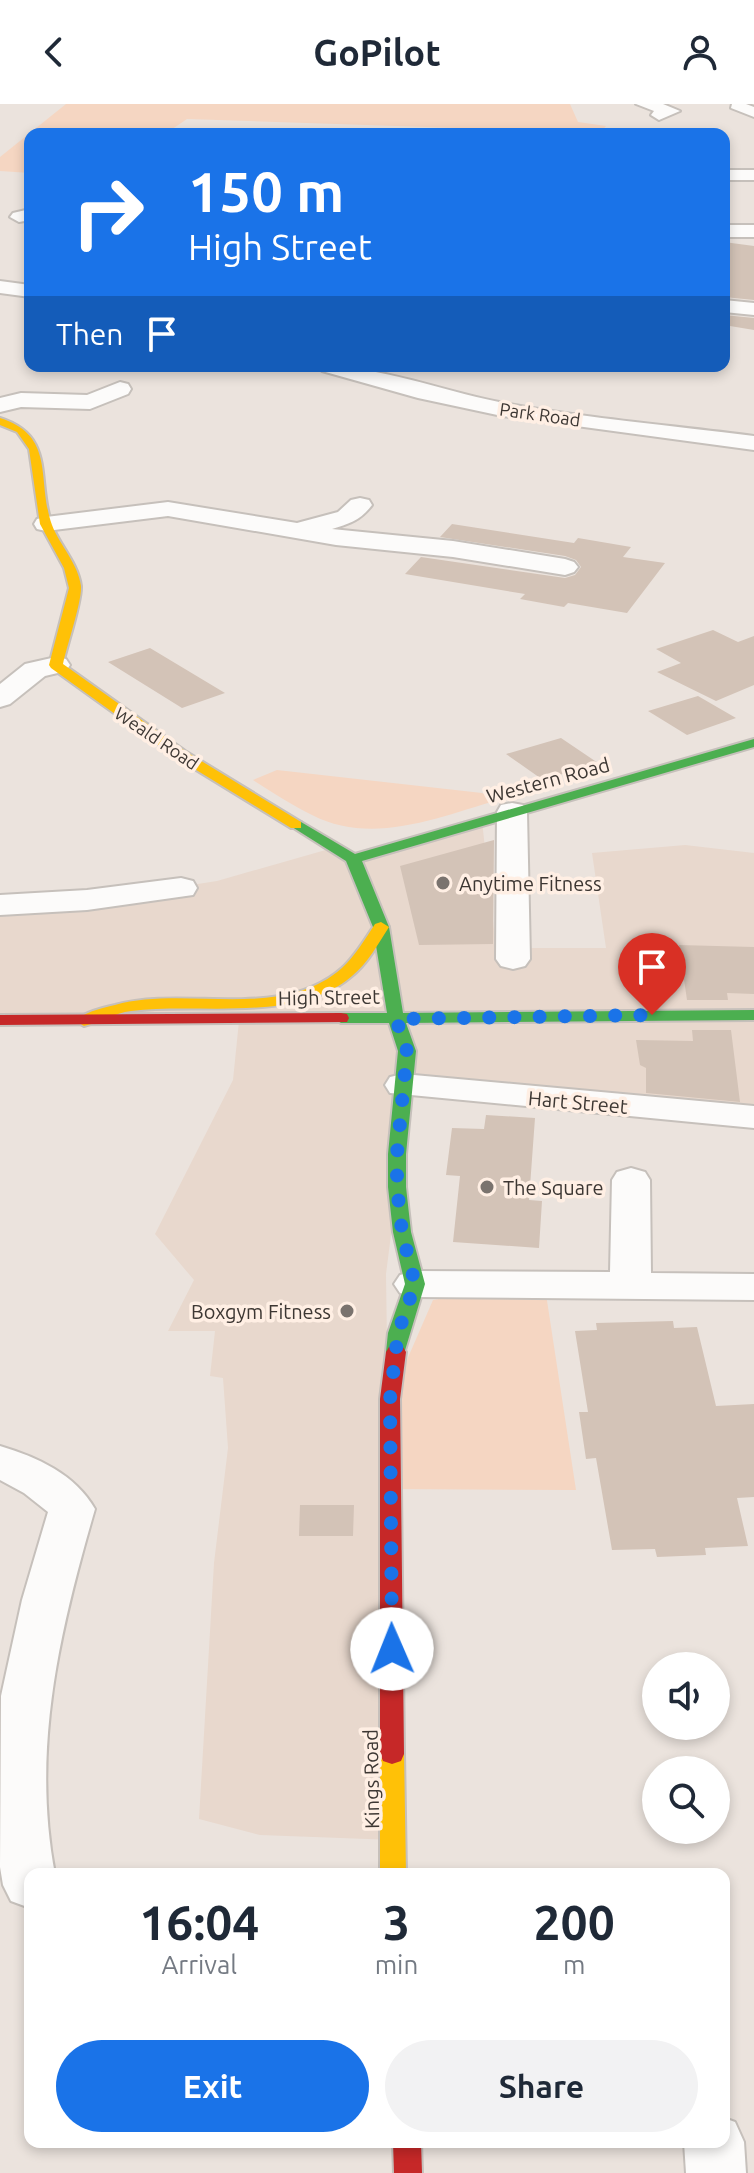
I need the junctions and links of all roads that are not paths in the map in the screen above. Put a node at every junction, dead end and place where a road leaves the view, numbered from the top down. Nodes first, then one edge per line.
1 (644, 104) edge
2 (739, 104) edge
3 (754, 112) edge
4 (659, 115) dead end
5 (730, 175) edge
6 (754, 175) edge
7 (730, 231) edge
8 (754, 231) edge
9 (730, 307) edge
10 (754, 309) edge
11 (353, 372) edge
12 (120, 389) dead end
13 (0, 405) edge
14 (0, 421) edge
15 (754, 443) edge
16 (360, 505) dead end
17 (46, 524) junction
18 (296, 531) junction
19 (565, 567) dead end
20 (0, 664) edge
21 (45, 667) junction
22 (0, 698) edge
23 (754, 743) edge
24 (512, 812) junction
25 (353, 859) junction
26 (181, 888) dead end
27 (0, 905) edge
28 (381, 927) junction
29 (513, 959) dead end
30 (754, 1015) edge
31 (396, 1019) junction
32 (0, 1020) edge
33 (84, 1021) junction
34 (403, 1085) junction
35 (754, 1117) edge
36 (631, 1180) dead end
37 (415, 1284) junction
38 (630, 1284) junction
39 (754, 1287) edge
40 (0, 1462) edge
41 (393, 1868) edge
42 (24, 1869) edge
43 (407, 2148) edge
44 (714, 2148) edge
45 (408, 2173) edge
46 (716, 2173) edge

1 - 4 street
2 - 3 street
5 - 6 street
7 - 8 street
9 - 10 street
11 - 15 street, Park Road
12 - 13 street
14 - 17 street
16 - 18 street
17 - 18 street
17 - 21 street
18 - 19 street
20 - 21 street
21 - 22 street
21 - 25 street, Weald Road
23 - 24 street, Western Road
24 - 25 street, Western Road
24 - 29 street
25 - 28 street
26 - 27 street
28 - 31 street
28 - 33 street
30 - 31 street, High Street
31 - 33 street, High Street
31 - 34 street
32 - 33 street, High Street
34 - 35 street, Hart Street
34 - 37 street
36 - 38 street
37 - 38 street
37 - 41 street, Kings Road
38 - 39 street
40 - 42 street
43 - 45 street
44 - 46 street

